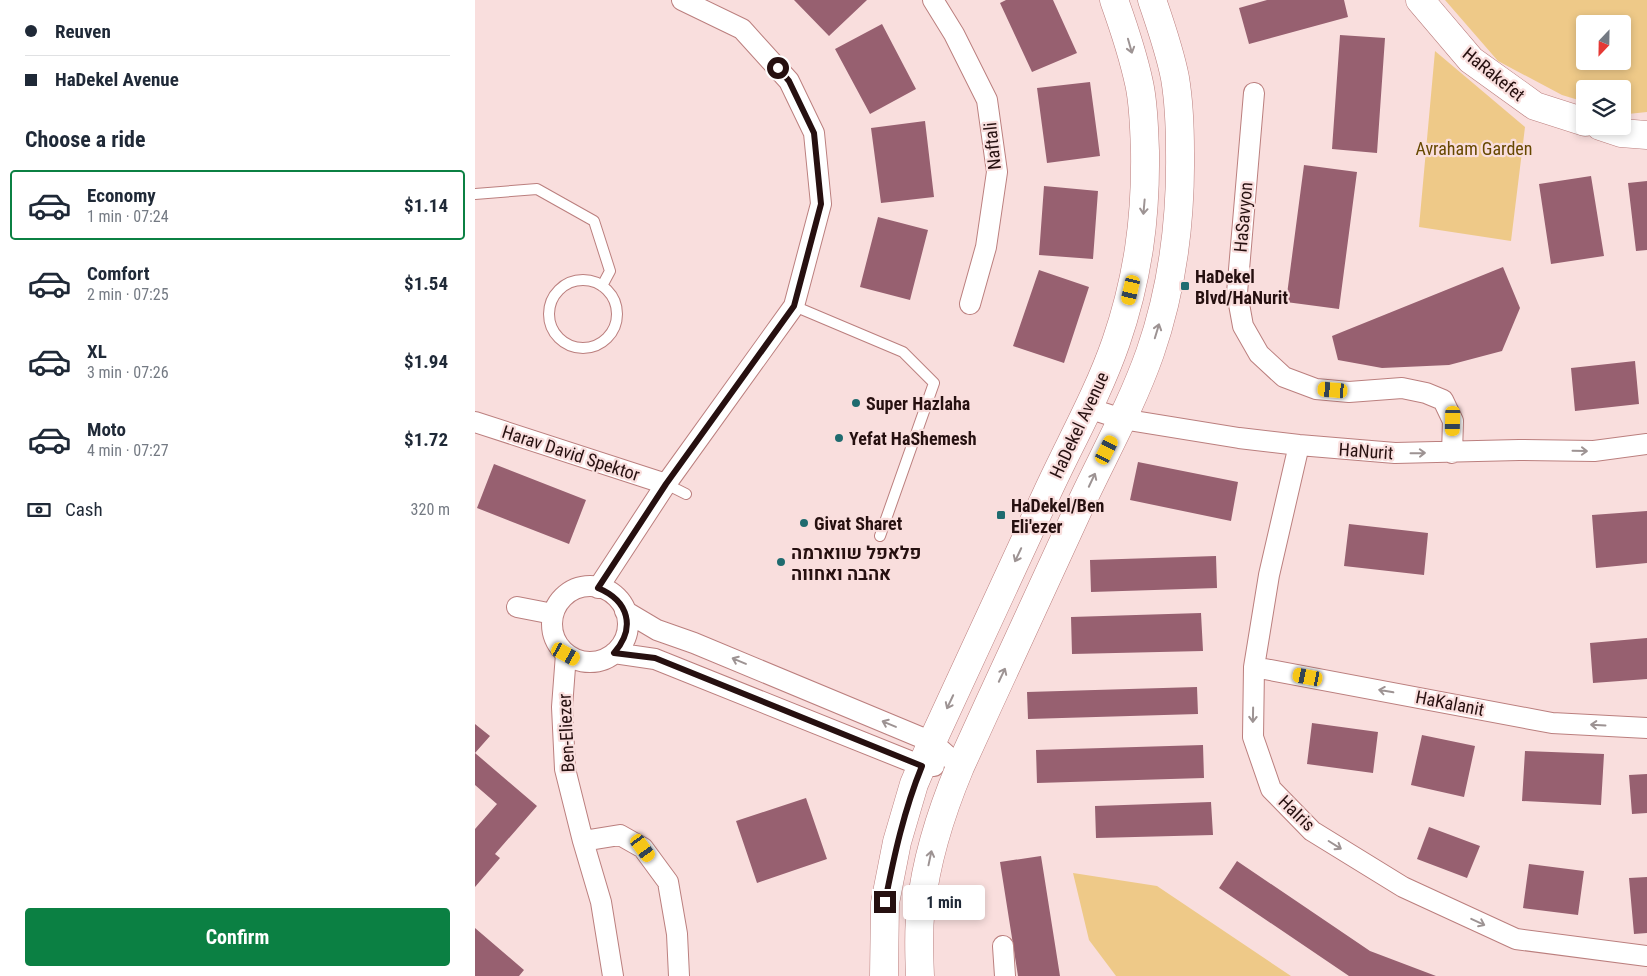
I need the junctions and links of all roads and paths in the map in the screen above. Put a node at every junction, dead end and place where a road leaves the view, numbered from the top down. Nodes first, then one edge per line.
1 (682, 0) edge
2 (933, 0) edge
3 (1114, 0) edge
4 (1152, 0) edge
5 (1420, 0) edge
6 (1254, 93) dead end
7 (1576, 119) edge
8 (1631, 134) edge
9 (1647, 135) edge
10 (475, 194) edge
11 (602, 286) junction
12 (970, 304) dead end
13 (794, 306) junction
14 (1087, 408) junction
15 (1122, 418) junction
16 (475, 422) edge
17 (1647, 444) edge
18 (1299, 446) junction
19 (1452, 453) junction
20 (666, 484) junction
21 (686, 494) dead end
22 (880, 536) dead end
23 (598, 588) junction
24 (517, 606) dead end
25 (625, 612) junction
26 (553, 614) junction
27 (614, 653) junction
28 (566, 654) junction
29 (1254, 667) junction
30 (1647, 728) edge
31 (927, 754) junction
32 (960, 766) junction
33 (583, 841) junction
34 (1003, 946) dead end
35 (1647, 956) edge
36 (613, 976) edge
37 (679, 976) edge
38 (884, 976) edge
39 (920, 976) edge
40 (1005, 976) edge

1 - 13 street
2 - 12 street, Naftali
3 -> 14 main road, HaDekel Avenue
15 -> 4 main road, HaDekel Avenue
5 - 7 main road, HaRakefet
6 - 19 street, HaSavyon
8 - 9 main road
10 - 11 lane
11 - 11 lane
13 - 20 street
13 - 22 lane
14 - 15 street, HaNurit
14 -> 31 main road, HaDekel Avenue
15 - 18 street, HaNurit
32 -> 15 main road, HaDekel Avenue
16 - 20 street, Harav David Spektor
19 -> 17 street, HaNurit
18 -> 19 street, HaNurit
18 - 29 street, HaIris
20 - 21 lane
20 - 23 street
23 - 25 street
23 - 26 street
24 - 26 street
25 - 27 street
31 -> 25 street
26 - 28 street
27 - 28 street
27 - 31 street
28 - 33 street, Ben-Eliezer
30 -> 29 street, HaKalanit
29 -> 35 street, HaIris
31 - 32 street
31 - 38 main road, HaDekel Avenue
39 -> 32 main road, HaDekel Avenue
33 - 36 street, Ben-Eliezer
33 - 37 street
34 - 40 street

